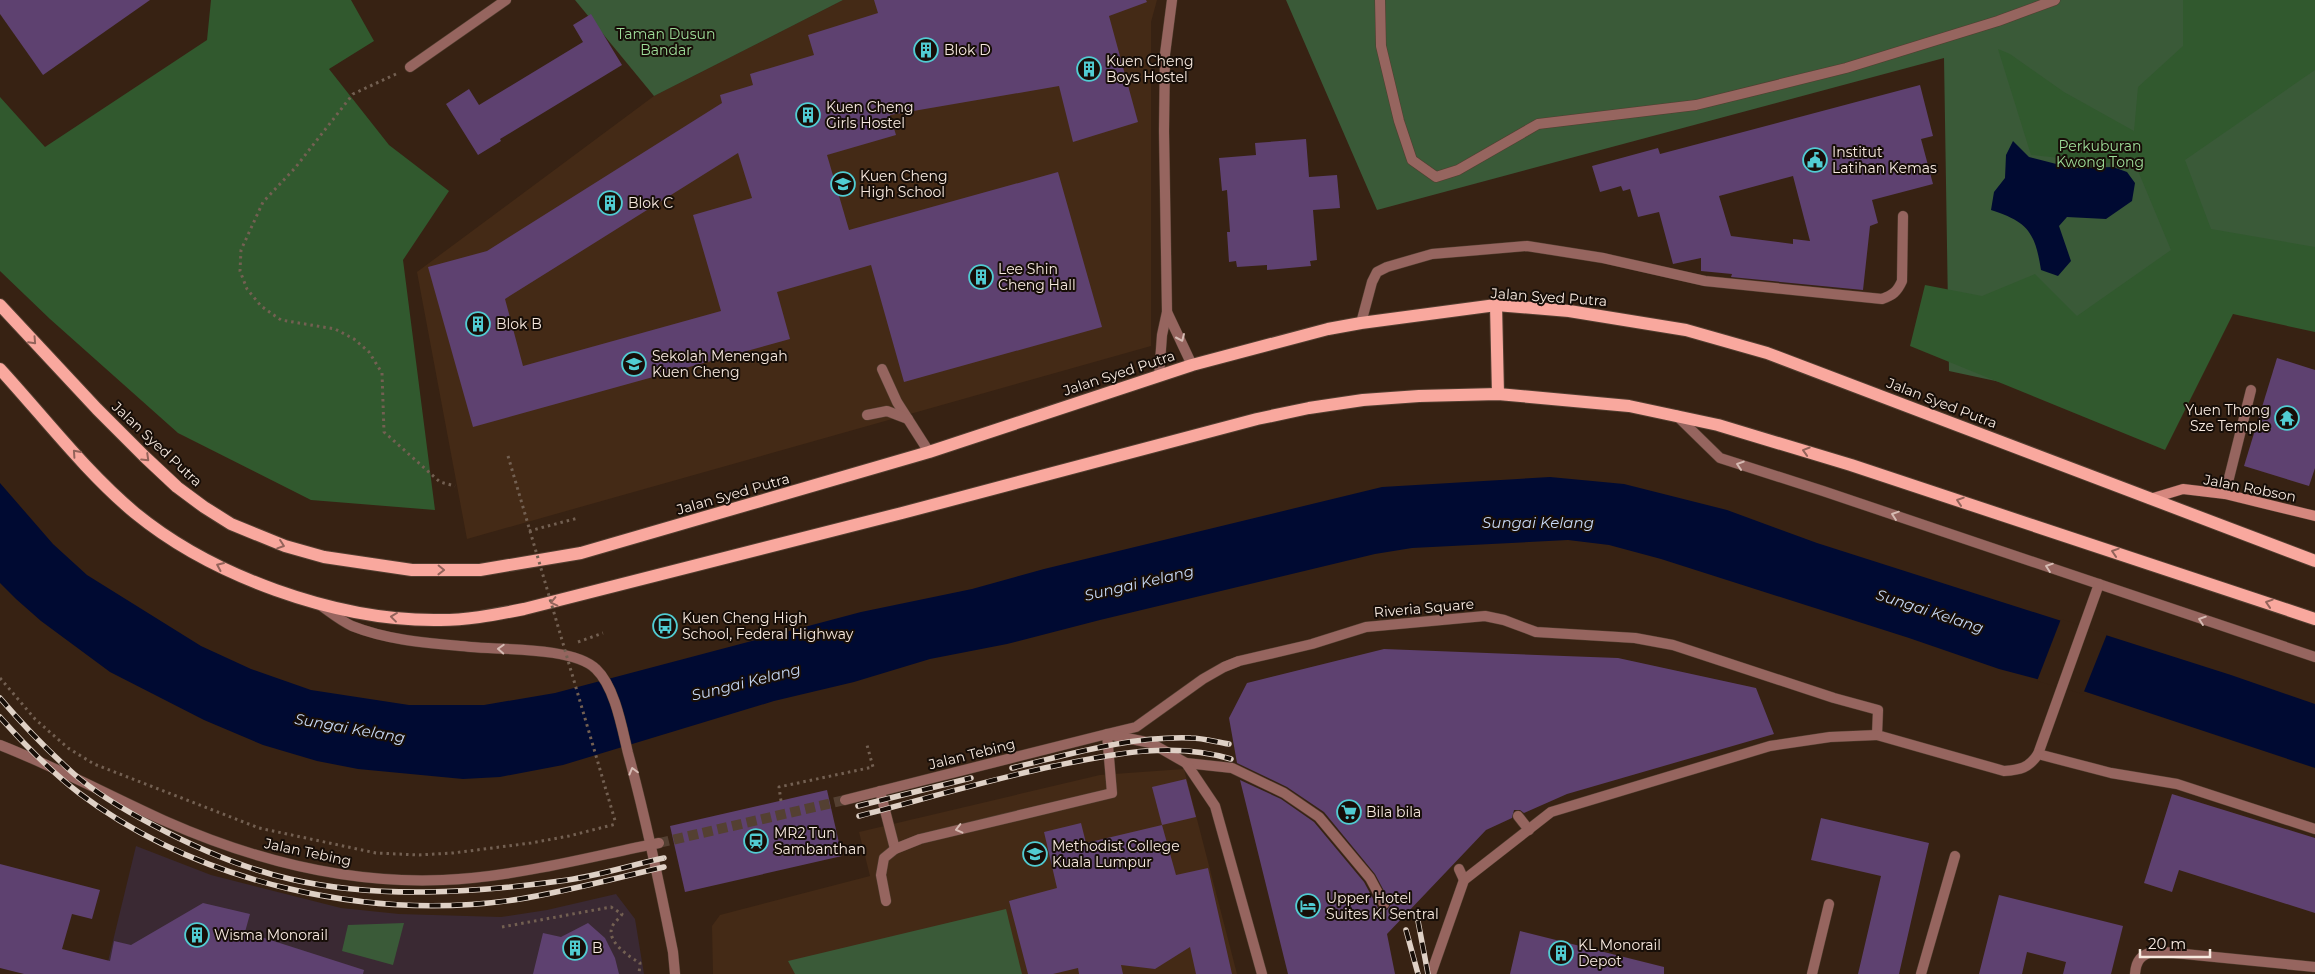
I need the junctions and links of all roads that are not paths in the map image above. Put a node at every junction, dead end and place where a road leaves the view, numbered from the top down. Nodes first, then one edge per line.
1 (506, 0) edge
2 (1172, 0) edge
3 (1380, 0) edge
4 (2055, 0) edge
5 (410, 67) road end
6 (1903, 216) dead end
7 (0, 305) edge
8 (1496, 305) junction
9 (1167, 312) junction
10 (1361, 323) junction
11 (1192, 365) junction
12 (0, 369) edge
13 (882, 369) dead end
14 (1159, 376) junction
15 (2251, 390) dead end
16 (1498, 394) junction
17 (867, 414) dead end
18 (1676, 415) junction
19 (908, 419) junction
20 (929, 452) junction
21 (2225, 494) junction
22 (2150, 499) junction
23 (2315, 516) edge
24 (2315, 561) edge
25 (2099, 584) junction
26 (315, 602) junction
27 (2315, 619) edge
28 (2315, 658) edge
29 (1107, 734) junction
30 (1877, 735) junction
31 (0, 744) edge
32 (2039, 751) junction
33 (1186, 763) junction
34 (880, 791) junction
35 (845, 800) tunnel mouth
36 (1518, 816) dead end
37 (2315, 829) edge
38 (1529, 830) junction
39 (655, 844) junction
40 (895, 849) junction
41 (1955, 856) dead end
42 (1459, 869) dead end
43 (1464, 880) junction
44 (886, 901) dead end
45 (1384, 904) dead end
46 (1830, 904) dead end
47 (2315, 967) edge
48 (675, 974) edge
49 (1262, 974) edge
50 (1431, 974) edge
51 (1812, 974) edge
52 (1921, 974) edge
53 (2136, 974) edge

1 - 5 street
2 - 9 street
3 - 4 street
6 - 10 street
7 -> 20 main road, Jalan Syed Putra
8 - 10 main road, Jalan Syed Putra
8 - 16 main road
8 - 22 main road, Jalan Syed Putra
9 -> 11 street
9 - 14 street
10 - 11 main road, Jalan Syed Putra
11 - 14 main road, Jalan Syed Putra
26 -> 12 main road
13 - 19 street
14 - 20 main road, Jalan Syed Putra
15 - 21 street
16 - 18 main road
16 -> 26 main road
17 - 19 street
25 -> 18 street
27 -> 18 main road
19 - 20 street
21 - 22 main road, Jalan Robson
21 - 23 main road, Jalan Robson
22 - 24 main road, Jalan Syed Putra
28 -> 25 street
25 - 32 street
39 -> 26 street
29 - 30 street, Riveria Square
29 - 33 street
29 - 34 street, Jalan Tebing
29 -> 40 street
30 - 32 street
30 - 38 street
31 - 39 street, Jalan Tebing
32 - 37 street
33 - 45 street
33 - 49 street
34 - 35 street, Jalan Tebing
34 - 40 street
36 - 38 street
38 - 43 street
39 - 48 street
40 - 44 street
41 - 52 street
42 - 43 street
43 - 50 street
46 - 51 street
47 - 53 street

